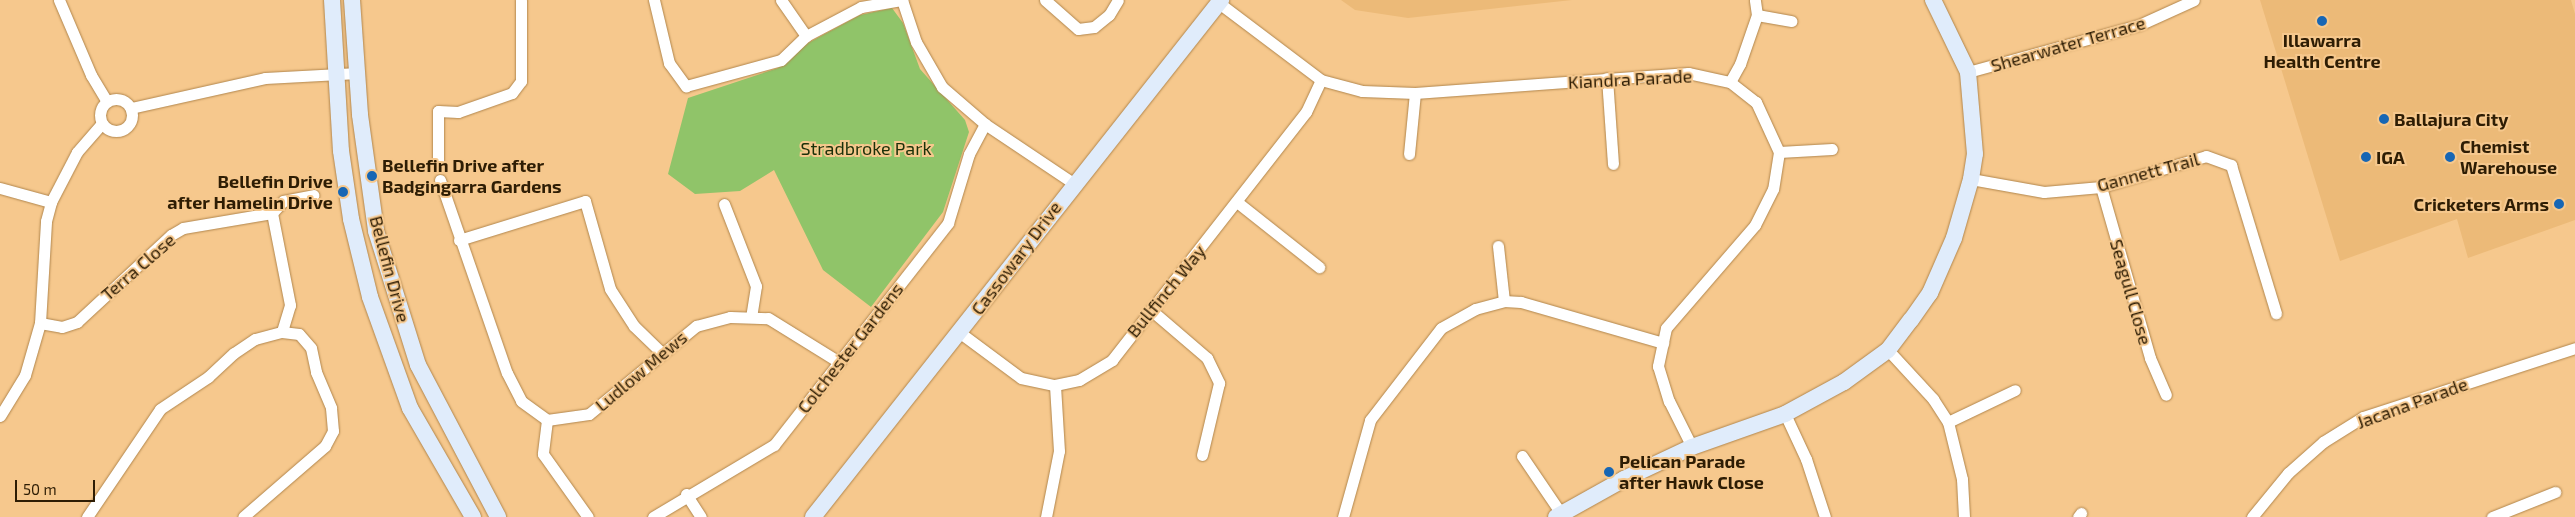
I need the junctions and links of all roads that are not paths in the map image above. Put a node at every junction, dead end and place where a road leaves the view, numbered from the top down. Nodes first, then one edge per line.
1 (59, 0) edge
2 (332, 0) edge
3 (352, 0) edge
4 (521, 0) edge
5 (654, 0) edge
6 (781, 0) edge
7 (902, 0) edge
8 (1045, 0) edge
9 (1118, 0) edge
10 (1755, 0) edge
11 (1934, 0) edge
12 (2194, 0) edge
13 (1220, 1) edge
14 (1757, 15) junction
15 (1791, 21) dead end
16 (806, 36) junction
17 (1968, 72) junction
18 (358, 73) junction
19 (336, 75) junction
20 (1607, 78) junction
21 (1321, 80) junction
22 (1730, 82) junction
23 (1415, 93) junction
24 (107, 102) junction
25 (131, 108) junction
26 (102, 123) junction
27 (984, 124) junction
28 (1832, 149) dead end
29 (1779, 152) junction
30 (1409, 154) dead end
31 (1613, 164) dead end
32 (438, 165) dead end
33 (1972, 179) junction
34 (440, 180) dead end
35 (1073, 183) junction
36 (2101, 187) junction
37 (0, 188) edge
38 (313, 195) dead end
39 (51, 202) junction
40 (1237, 202) junction
41 (724, 204) dead end
42 (272, 213) junction
43 (458, 240) junction
44 (1498, 246) dead end
45 (1319, 266) dead end
46 (1504, 301) junction
47 (1151, 310) junction
48 (2276, 313) dead end
49 (751, 318) junction
50 (40, 323) junction
51 (282, 332) junction
52 (959, 332) junction
53 (1663, 343) junction
54 (2575, 348) edge
55 (1888, 350) junction
56 (662, 353) junction
57 (839, 362) junction
58 (1055, 385) junction
59 (2015, 390) dead end
60 (2166, 395) dead end
61 (1785, 414) junction
62 (0, 416) edge
63 (547, 420) junction
64 (1948, 422) junction
65 (1692, 447) junction
66 (1202, 455) dead end
67 (1522, 456) dead end
68 (2555, 492) dead end
69 (686, 494) junction
70 (496, 513) edge
71 (1558, 515) edge
72 (470, 516) edge
73 (87, 517) edge
74 (243, 517) edge
75 (588, 517) edge
76 (653, 517) edge
77 (701, 517) edge
78 (813, 517) edge
79 (1046, 517) edge
80 (1343, 517) edge
81 (1825, 517) edge
82 (1964, 517) edge
83 (2252, 517) edge
84 (2492, 517) edge

1 - 24 street
2 - 19 street, Bellefin Drive
3 - 18 street, Bellefin Drive
4 - 32 street
5 - 16 street
6 - 16 street
7 - 16 street
7 - 27 street
8 - 9 street
10 - 14 street
11 - 17 street
12 - 17 street, Shearwater Terrace
13 - 21 street, Kiandra Parade
13 - 35 street, Cassowary Drive
14 - 15 street
14 - 22 street
17 - 33 street
18 - 19 street
18 - 70 street, Bellefin Drive
19 - 25 street
19 - 72 street, Bellefin Drive
20 - 22 street, Kiandra Parade
20 - 23 street, Kiandra Parade
20 - 31 street
21 - 23 street, Kiandra Parade
21 - 40 street, Bullfinch Way
22 - 29 street, Kiandra Parade
23 - 30 street
24 - 25 street
24 - 26 street
25 - 26 street
26 - 39 street
27 - 35 street
27 - 57 street, Colchester Gardens
28 - 29 street
29 - 53 street
33 - 36 street, Gannett Trail
33 - 55 street
34 - 43 street
35 - 52 street, Cassowary Drive
36 - 48 street, Gannett Trail
36 - 60 street, Seagull Close
37 - 39 street
38 - 42 street, Terra Close
39 - 50 street
40 - 45 street
40 - 47 street, Bullfinch Way
41 - 49 street
42 - 50 street, Terra Close
42 - 51 street
43 - 56 street
43 - 63 street
44 - 46 street
46 - 53 street
46 - 80 street
47 - 58 street, Bullfinch Way
47 - 66 street
49 - 56 street, Ludlow Mews
49 - 57 street, Ludlow Mews
50 - 62 street
51 - 73 street
51 - 74 street
52 - 58 street, Bullfinch Way
52 - 78 street, Cassowary Drive
53 - 65 street
54 - 83 street, Jacana Parade
55 - 61 street
55 - 64 street
56 - 63 street, Ludlow Mews
57 - 69 street, Colchester Gardens
58 - 79 street
59 - 64 street
61 - 65 street
61 - 81 street
63 - 75 street
64 - 82 street
65 - 71 street
67 - 71 street
68 - 84 street
69 - 76 street, Colchester Gardens
69 - 77 street
70 - 72 street

